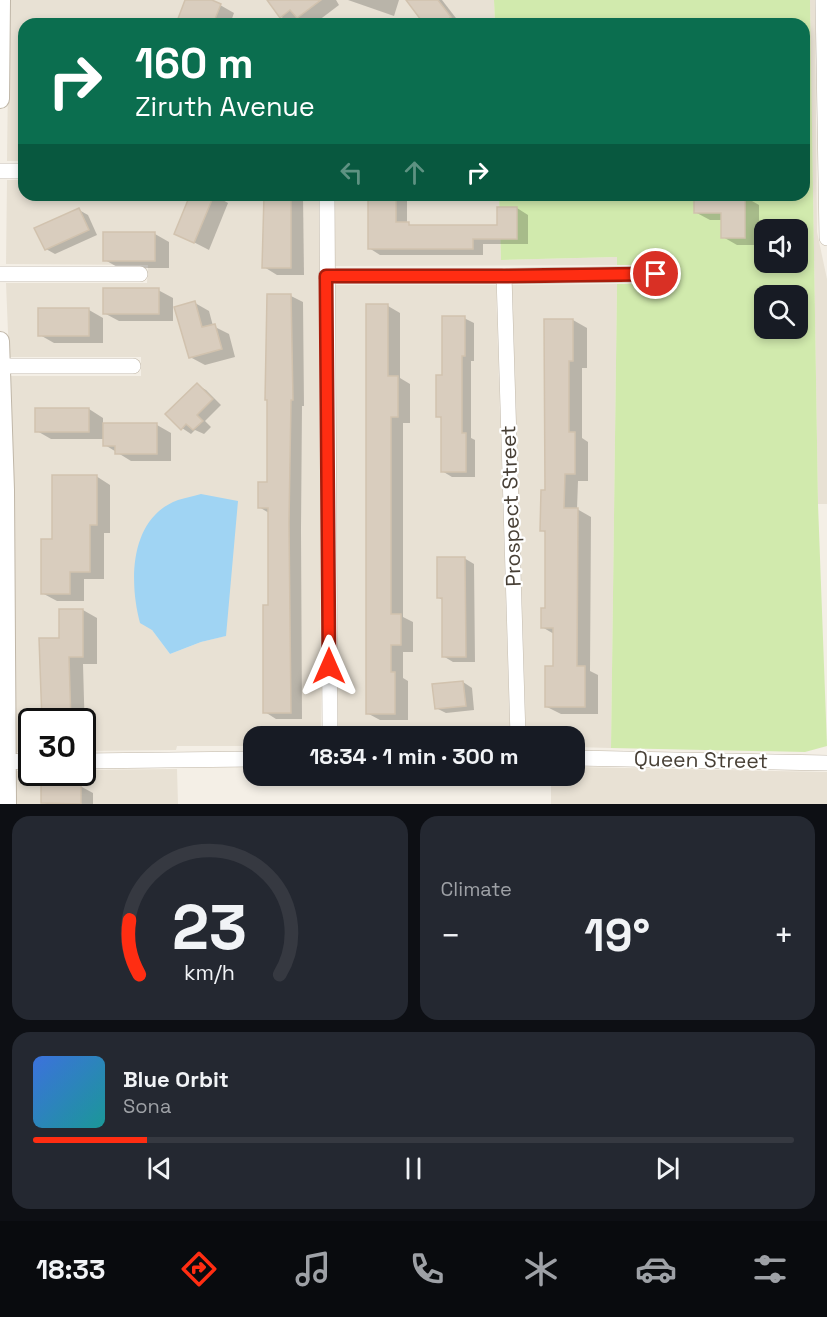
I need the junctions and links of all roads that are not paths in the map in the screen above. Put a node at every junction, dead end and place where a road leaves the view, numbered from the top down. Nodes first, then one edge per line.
1 (823, 0) edge
2 (1, 12) edge
3 (825, 97) edge
4 (0, 99) edge
5 (0, 171) edge
6 (18, 171) edge
7 (327, 201) edge
8 (827, 238) edge
9 (0, 274) edge
10 (140, 274) dead end
11 (656, 274) dead end
12 (326, 276) junction
13 (504, 276) junction
14 (0, 341) edge
15 (1, 366) edge
16 (133, 366) dead end
17 (330, 726) edge
18 (518, 726) edge
19 (585, 758) edge
20 (243, 759) edge
21 (96, 761) edge
22 (4, 762) edge
23 (827, 763) edge
24 (7, 804) edge

1 - 3 street
2 - 4 street
3 - 8 street
5 - 6 street
7 - 12 street
9 - 10 street
11 - 13 street
12 - 13 street
12 - 17 street
13 - 18 street, Prospect Street
14 - 15 street
15 - 16 street
15 - 22 street
19 - 23 street, Queen Street
20 - 21 street
22 - 24 street

